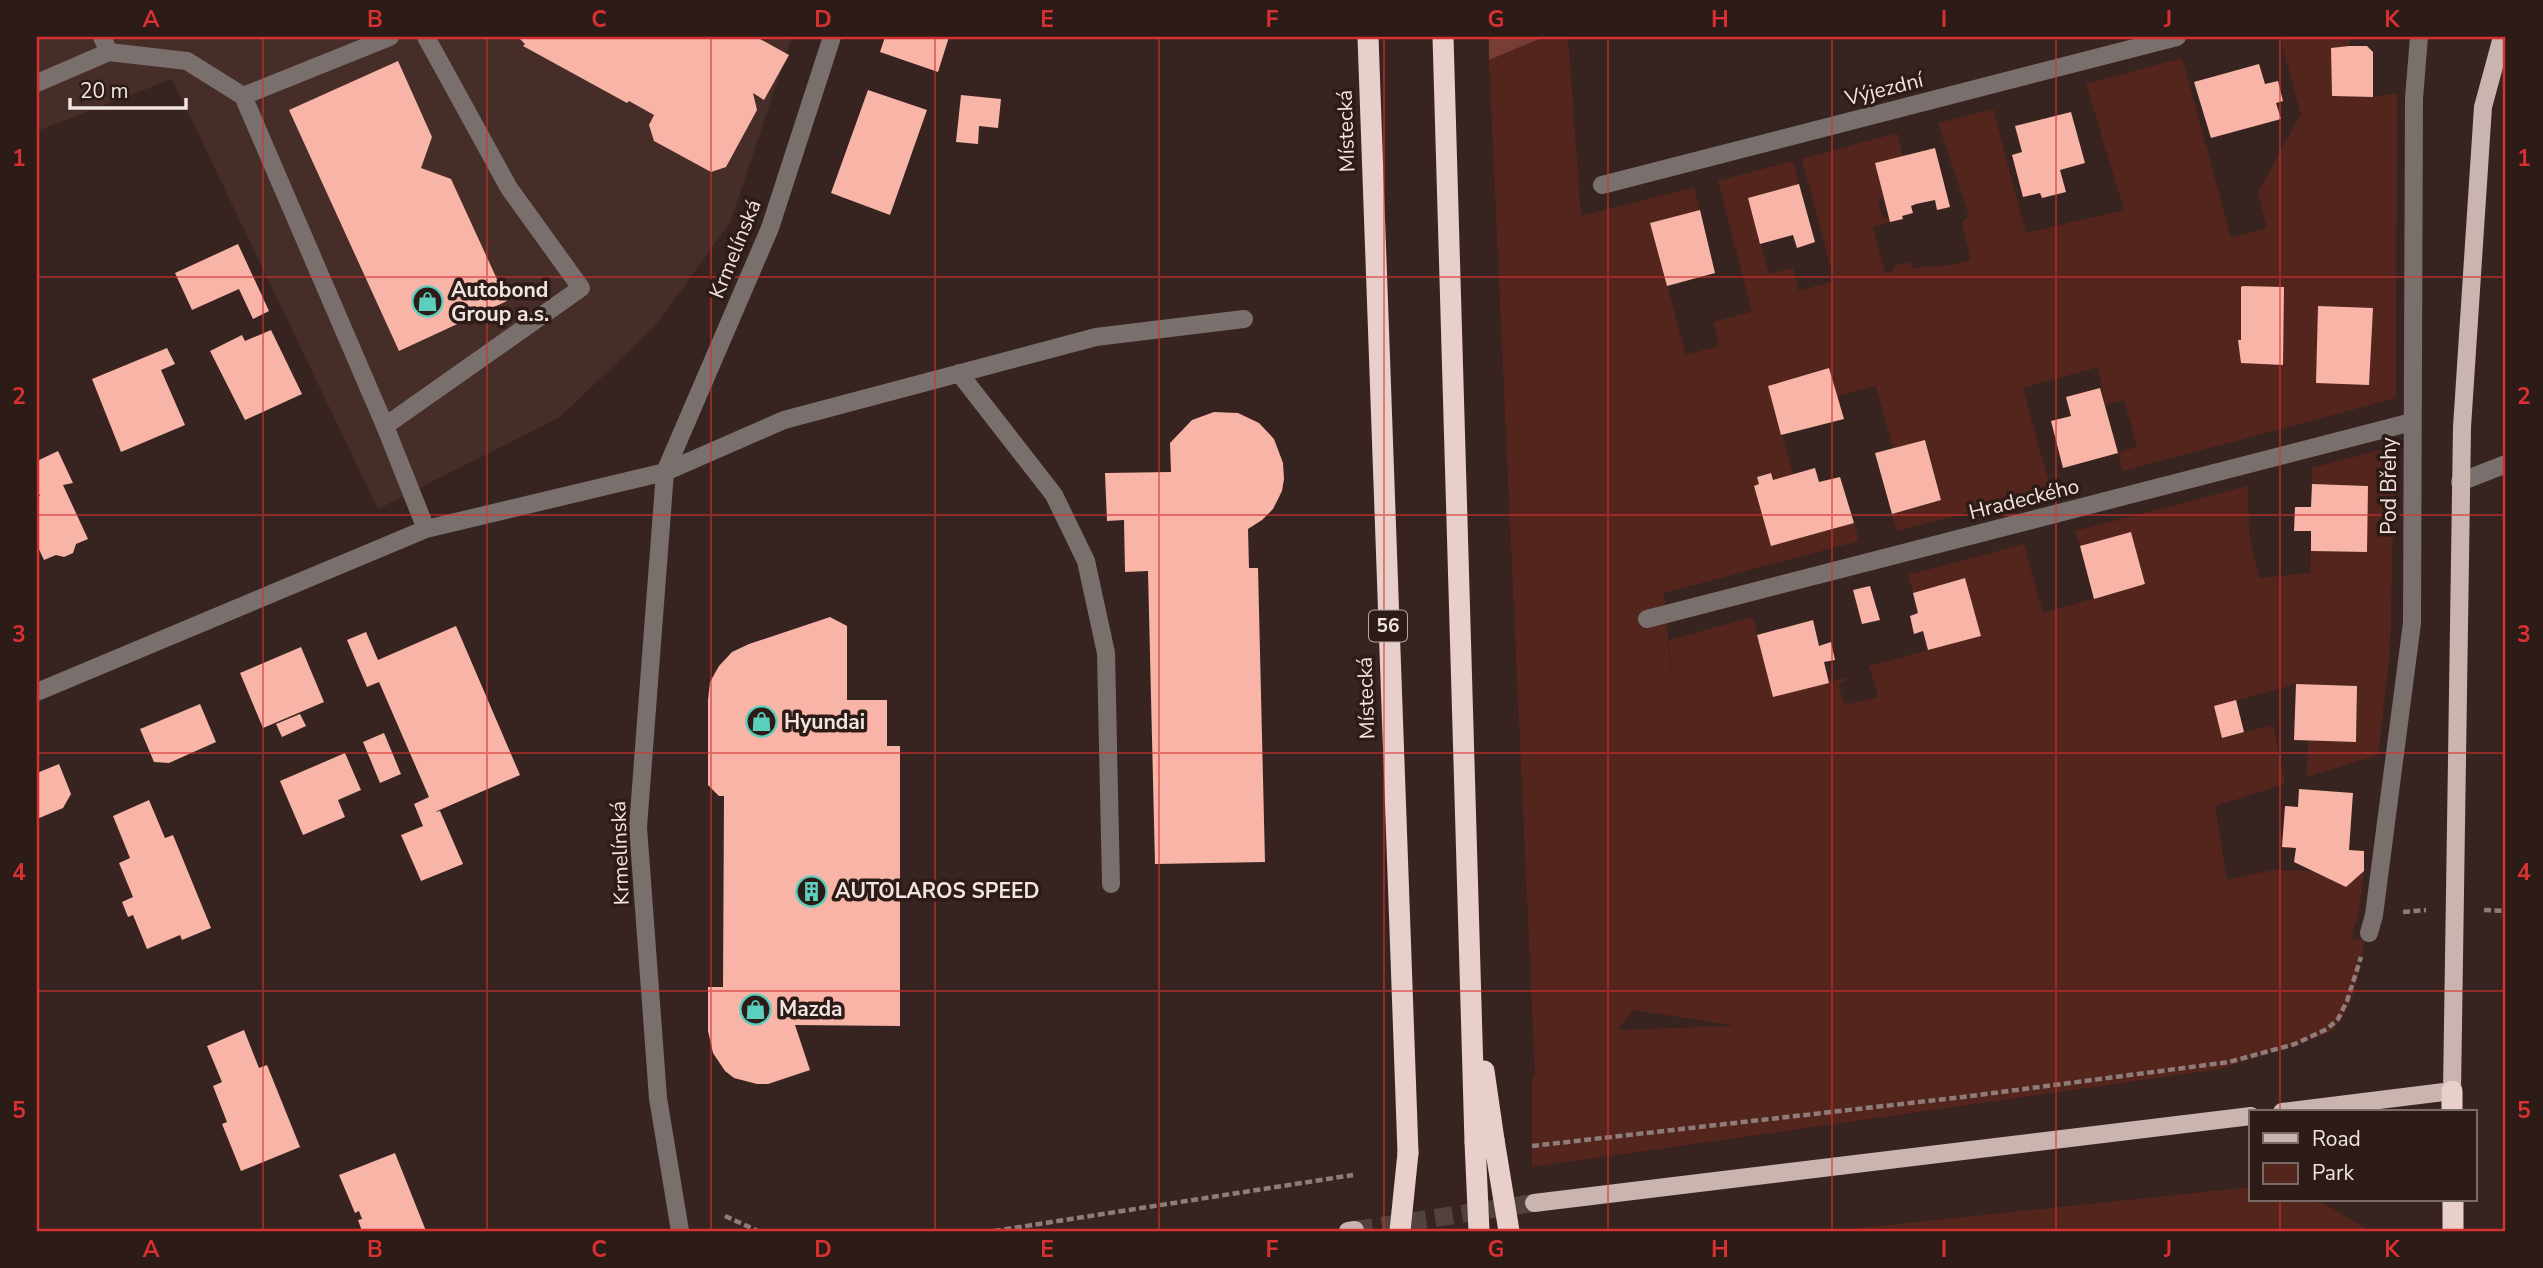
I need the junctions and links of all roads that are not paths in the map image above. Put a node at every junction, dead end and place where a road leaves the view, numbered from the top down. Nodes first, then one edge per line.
1 (390, 37) edge
2 (426, 37) edge
3 (832, 37) edge
4 (1368, 37) edge
5 (1443, 37) edge
6 (2177, 37) edge
7 (2419, 37) edge
8 (2502, 37) edge
9 (105, 44) edge
10 (37, 83) edge
11 (243, 96) junction
12 (1602, 185) dead end
13 (1244, 319) dead end
14 (959, 373) junction
15 (2412, 422) junction
16 (386, 426) junction
17 (2506, 464) edge
18 (665, 472) junction
19 (2460, 482) junction
20 (426, 530) junction
21 (1647, 618) dead end
22 (37, 692) edge
23 (1111, 884) dead end
24 (2369, 933) road end
25 (2452, 1102) edge
26 (2316, 1110) edge
27 (2249, 1116) edge
28 (1485, 1141) junction
29 (1408, 1153) junction
30 (2453, 1202) edge
31 (1534, 1203) tunnel mouth
32 (680, 1231) edge
33 (1400, 1231) edge
34 (1410, 1231) edge
35 (1479, 1231) edge
36 (1509, 1231) edge
37 (2453, 1231) edge

1 - 11 street
2 - 16 street
3 - 18 street, Krmelínská
4 - 29 highway, Místecká / 56
5 - 28 highway
6 - 12 street, Výjezdní
7 - 15 street, Pod Břehy
8 - 19 main road
9 - 10 street
9 - 11 street
11 - 16 street
13 - 14 street
14 - 18 street
14 - 23 street
15 - 21 street, Hradeckého
15 - 24 street, Pod Břehy
16 - 20 street
17 - 19 street
18 - 20 street
18 - 32 street, Krmelínská
19 - 25 main road
20 - 22 street
25 - 26 main road
27 - 31 main road
28 - 35 highway, bridge
28 - 36 highway, bridge
29 - 33 highway, bridge
29 - 34 highway, Místecká / 56, bridge
30 - 37 highway

